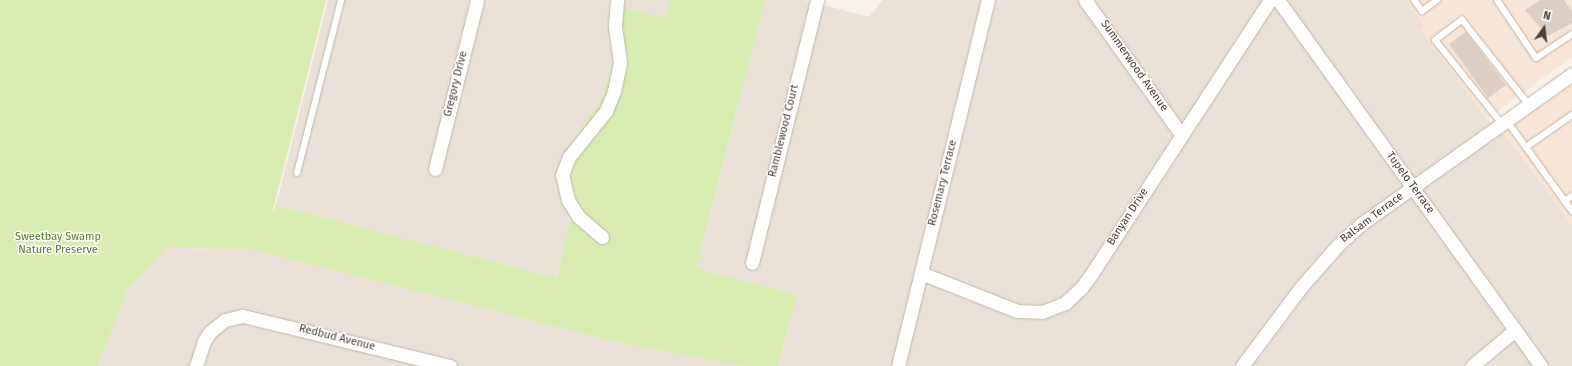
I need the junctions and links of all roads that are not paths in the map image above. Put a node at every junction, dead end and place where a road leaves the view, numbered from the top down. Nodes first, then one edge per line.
1 (340, 0) edge
2 (477, 0) edge
3 (617, 0) edge
4 (817, 0) edge
5 (988, 0) edge
6 (1085, 0) edge
7 (1270, 0) edge
8 (1278, 0) edge
9 (1414, 0) edge
10 (1438, 0) edge
11 (1497, 0) edge
12 (1572, 34) edge
13 (1572, 74) edge
14 (1529, 105) junction
15 (1572, 115) edge
16 (1505, 122) junction
17 (1182, 134) junction
18 (1526, 147) junction
19 (435, 169) dead end
20 (297, 173) dead end
21 (1413, 188) junction
22 (1572, 196) edge
23 (1565, 201) junction
24 (1572, 211) edge
25 (602, 237) dead end
26 (752, 263) dead end
27 (921, 273) junction
28 (1515, 330) junction
29 (196, 366) edge
30 (450, 366) edge
31 (898, 366) edge
32 (1242, 366) edge
33 (1472, 366) edge
34 (1541, 366) edge

1 - 20 lane
2 - 19 street, Gregory Drive
3 - 25 street
4 - 26 street, Ramblewood Court
5 - 27 street, Rosemary Terrace
6 - 17 street, Summerwood Avenue
7 - 17 street, Banyan Drive
8 - 21 street, Tupelo Terrace
9 - 10 lane
11 - 12 lane
13 - 14 street, Balsam Terrace
14 - 16 street, Balsam Terrace
14 - 16 lane
15 - 18 lane
16 - 18 lane
16 - 21 street, Balsam Terrace
17 - 27 street, Banyan Drive
18 - 23 lane
21 - 28 street, Tupelo Terrace
21 - 32 street, Balsam Terrace
22 - 23 lane
23 - 24 lane
27 - 31 street, Rosemary Terrace
28 - 33 street
28 - 34 street, Tupelo Terrace
29 - 30 street, Redbud Avenue

